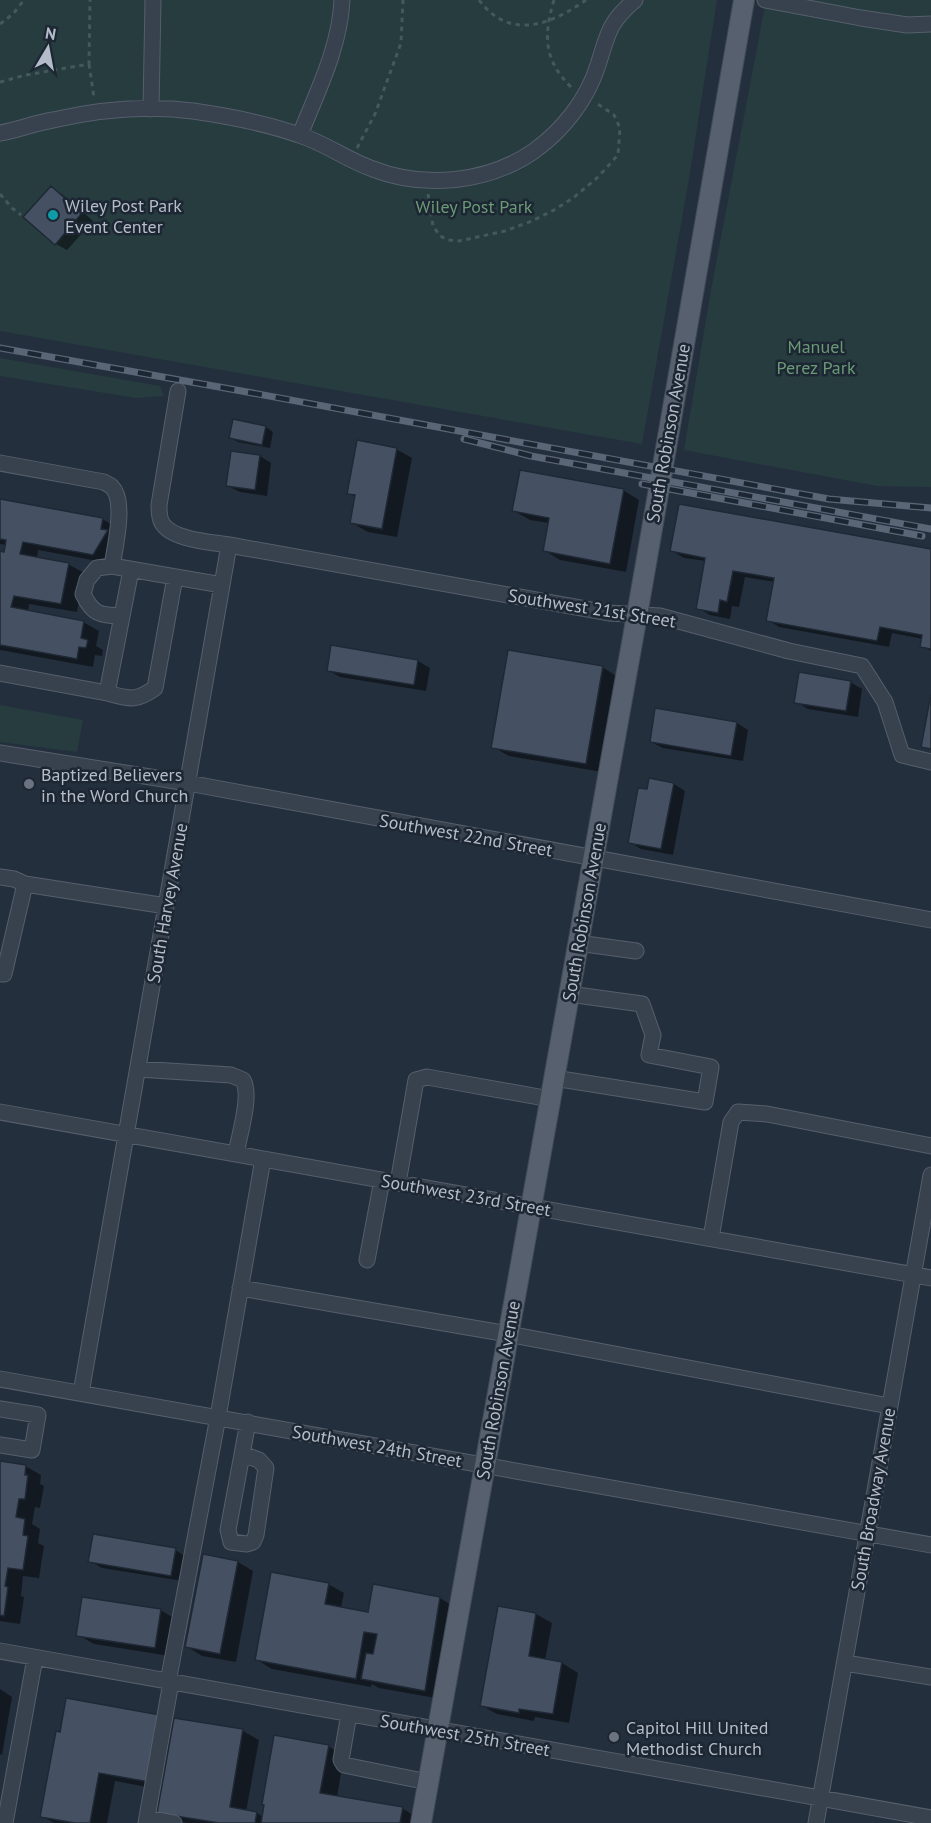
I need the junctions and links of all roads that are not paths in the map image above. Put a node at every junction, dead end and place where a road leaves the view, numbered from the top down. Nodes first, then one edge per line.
1 (153, 0) edge
2 (342, 0) edge
3 (634, 0) edge
4 (744, 0) edge
5 (765, 0) edge
6 (931, 24) edge
7 (151, 109) junction
8 (0, 133) edge
9 (300, 135) junction
10 (178, 391) dead end
11 (0, 463) edge
12 (229, 545) junction
13 (112, 566) junction
14 (130, 570) junction
15 (175, 577) junction
16 (222, 585) junction
17 (637, 615) junction
18 (122, 616) junction
19 (0, 673) edge
20 (107, 693) junction
21 (0, 753) edge
22 (931, 762) edge
23 (188, 783) junction
24 (593, 858) junction
25 (0, 877) edge
26 (25, 884) junction
27 (166, 906) junction
28 (931, 920) edge
29 (578, 943) junction
30 (636, 951) dead end
31 (0, 975) edge
32 (569, 994) junction
33 (138, 1069) junction
34 (554, 1078) junction
35 (550, 1099) junction
36 (0, 1112) edge
37 (126, 1135) junction
38 (931, 1146) edge
39 (236, 1154) junction
40 (263, 1159) junction
41 (931, 1175) edge
42 (382, 1180) junction
43 (398, 1183) junction
44 (531, 1207) junction
45 (711, 1238) junction
46 (367, 1260) dead end
47 (913, 1274) junction
48 (931, 1278) edge
49 (240, 1288) junction
50 (508, 1334) junction
51 (0, 1378) edge
52 (81, 1393) junction
53 (890, 1406) junction
54 (0, 1408) edge
55 (218, 1417) junction
56 (248, 1422) junction
57 (0, 1445) edge
58 (242, 1454) junction
59 (485, 1465) junction
60 (867, 1532) junction
61 (931, 1545) edge
62 (0, 1651) edge
63 (35, 1658) junction
64 (845, 1663) junction
65 (931, 1677) edge
66 (170, 1682) junction
67 (349, 1714) junction
68 (437, 1730) junction
69 (7, 1774) edge
70 (428, 1782) junction
71 (821, 1798) junction
72 (931, 1818) edge
73 (146, 1821) edge
74 (5, 1823) edge
75 (174, 1823) edge
76 (421, 1823) edge
77 (816, 1823) edge

1 - 7 street
2 - 9 street
3 - 9 street
4 - 17 main road, South Robinson Avenue
5 - 6 street
7 - 8 street
7 - 9 street
10 - 12 street
11 - 13 street
12 - 16 street, South Harvey Avenue
12 - 17 street, Southwest 21st Street
13 - 14 street
13 - 18 street
14 - 15 street
14 - 18 street
15 - 16 street
15 - 20 street
16 - 23 street, South Harvey Avenue
17 - 22 street, Southwest 21st Street
17 - 24 main road, South Robinson Avenue
18 - 20 street
19 - 20 street
21 - 23 street, Southwest 22nd Street
23 - 24 street, Southwest 22nd Street
23 - 27 street, South Harvey Avenue
24 - 28 street, Southwest 22nd Street
24 - 29 main road, South Robinson Avenue
25 - 26 street
26 - 27 street
26 - 31 street
27 - 33 street, South Harvey Avenue
29 - 30 street
29 - 32 main road, South Robinson Avenue
32 - 34 main road, South Robinson Avenue
32 - 34 street
33 - 37 street, South Harvey Avenue
33 - 39 street
34 - 35 main road, South Robinson Avenue
35 - 43 street
35 - 44 main road, South Robinson Avenue
36 - 37 street, Southwest 23rd Street
37 - 39 street, Southwest 23rd Street
37 - 52 street, South Harvey Avenue
38 - 45 street
39 - 40 street, Southwest 23rd Street
40 - 42 street, Southwest 23rd Street
40 - 49 street
41 - 47 street, South Broadway Avenue
42 - 43 street, Southwest 23rd Street
42 - 46 street
43 - 44 street, Southwest 23rd Street
44 - 45 street, Southwest 23rd Street
44 - 50 main road, South Robinson Avenue
45 - 47 street, Southwest 23rd Street
47 - 48 street, Southwest 23rd Street
47 - 53 street, South Broadway Avenue
49 - 50 street
49 - 55 street
50 - 53 street
50 - 59 main road, South Robinson Avenue
51 - 52 street, Southwest 24th Street
52 - 55 street, Southwest 24th Street
53 - 60 street, South Broadway Avenue
54 - 57 street
55 - 56 street, Southwest 24th Street
55 - 66 street
56 - 58 street
56 - 59 street, Southwest 24th Street
58 - 58 street
59 - 60 street, Southwest 24th Street
59 - 68 main road, South Robinson Avenue
60 - 61 street, Southwest 24th Street
60 - 64 street, South Broadway Avenue
62 - 63 street, Southwest 25th Street
63 - 66 street, Southwest 25th Street
63 - 69 street
64 - 65 street
64 - 71 street, South Broadway Avenue
66 - 67 street, Southwest 25th Street
66 - 73 street
67 - 68 street, Southwest 25th Street
67 - 70 street
68 - 70 main road, South Robinson Avenue
68 - 71 street, Southwest 25th Street
69 - 74 street
70 - 76 main road, South Robinson Avenue
71 - 72 street, Southwest 25th Street
71 - 77 street, South Broadway Avenue
73 - 75 street

